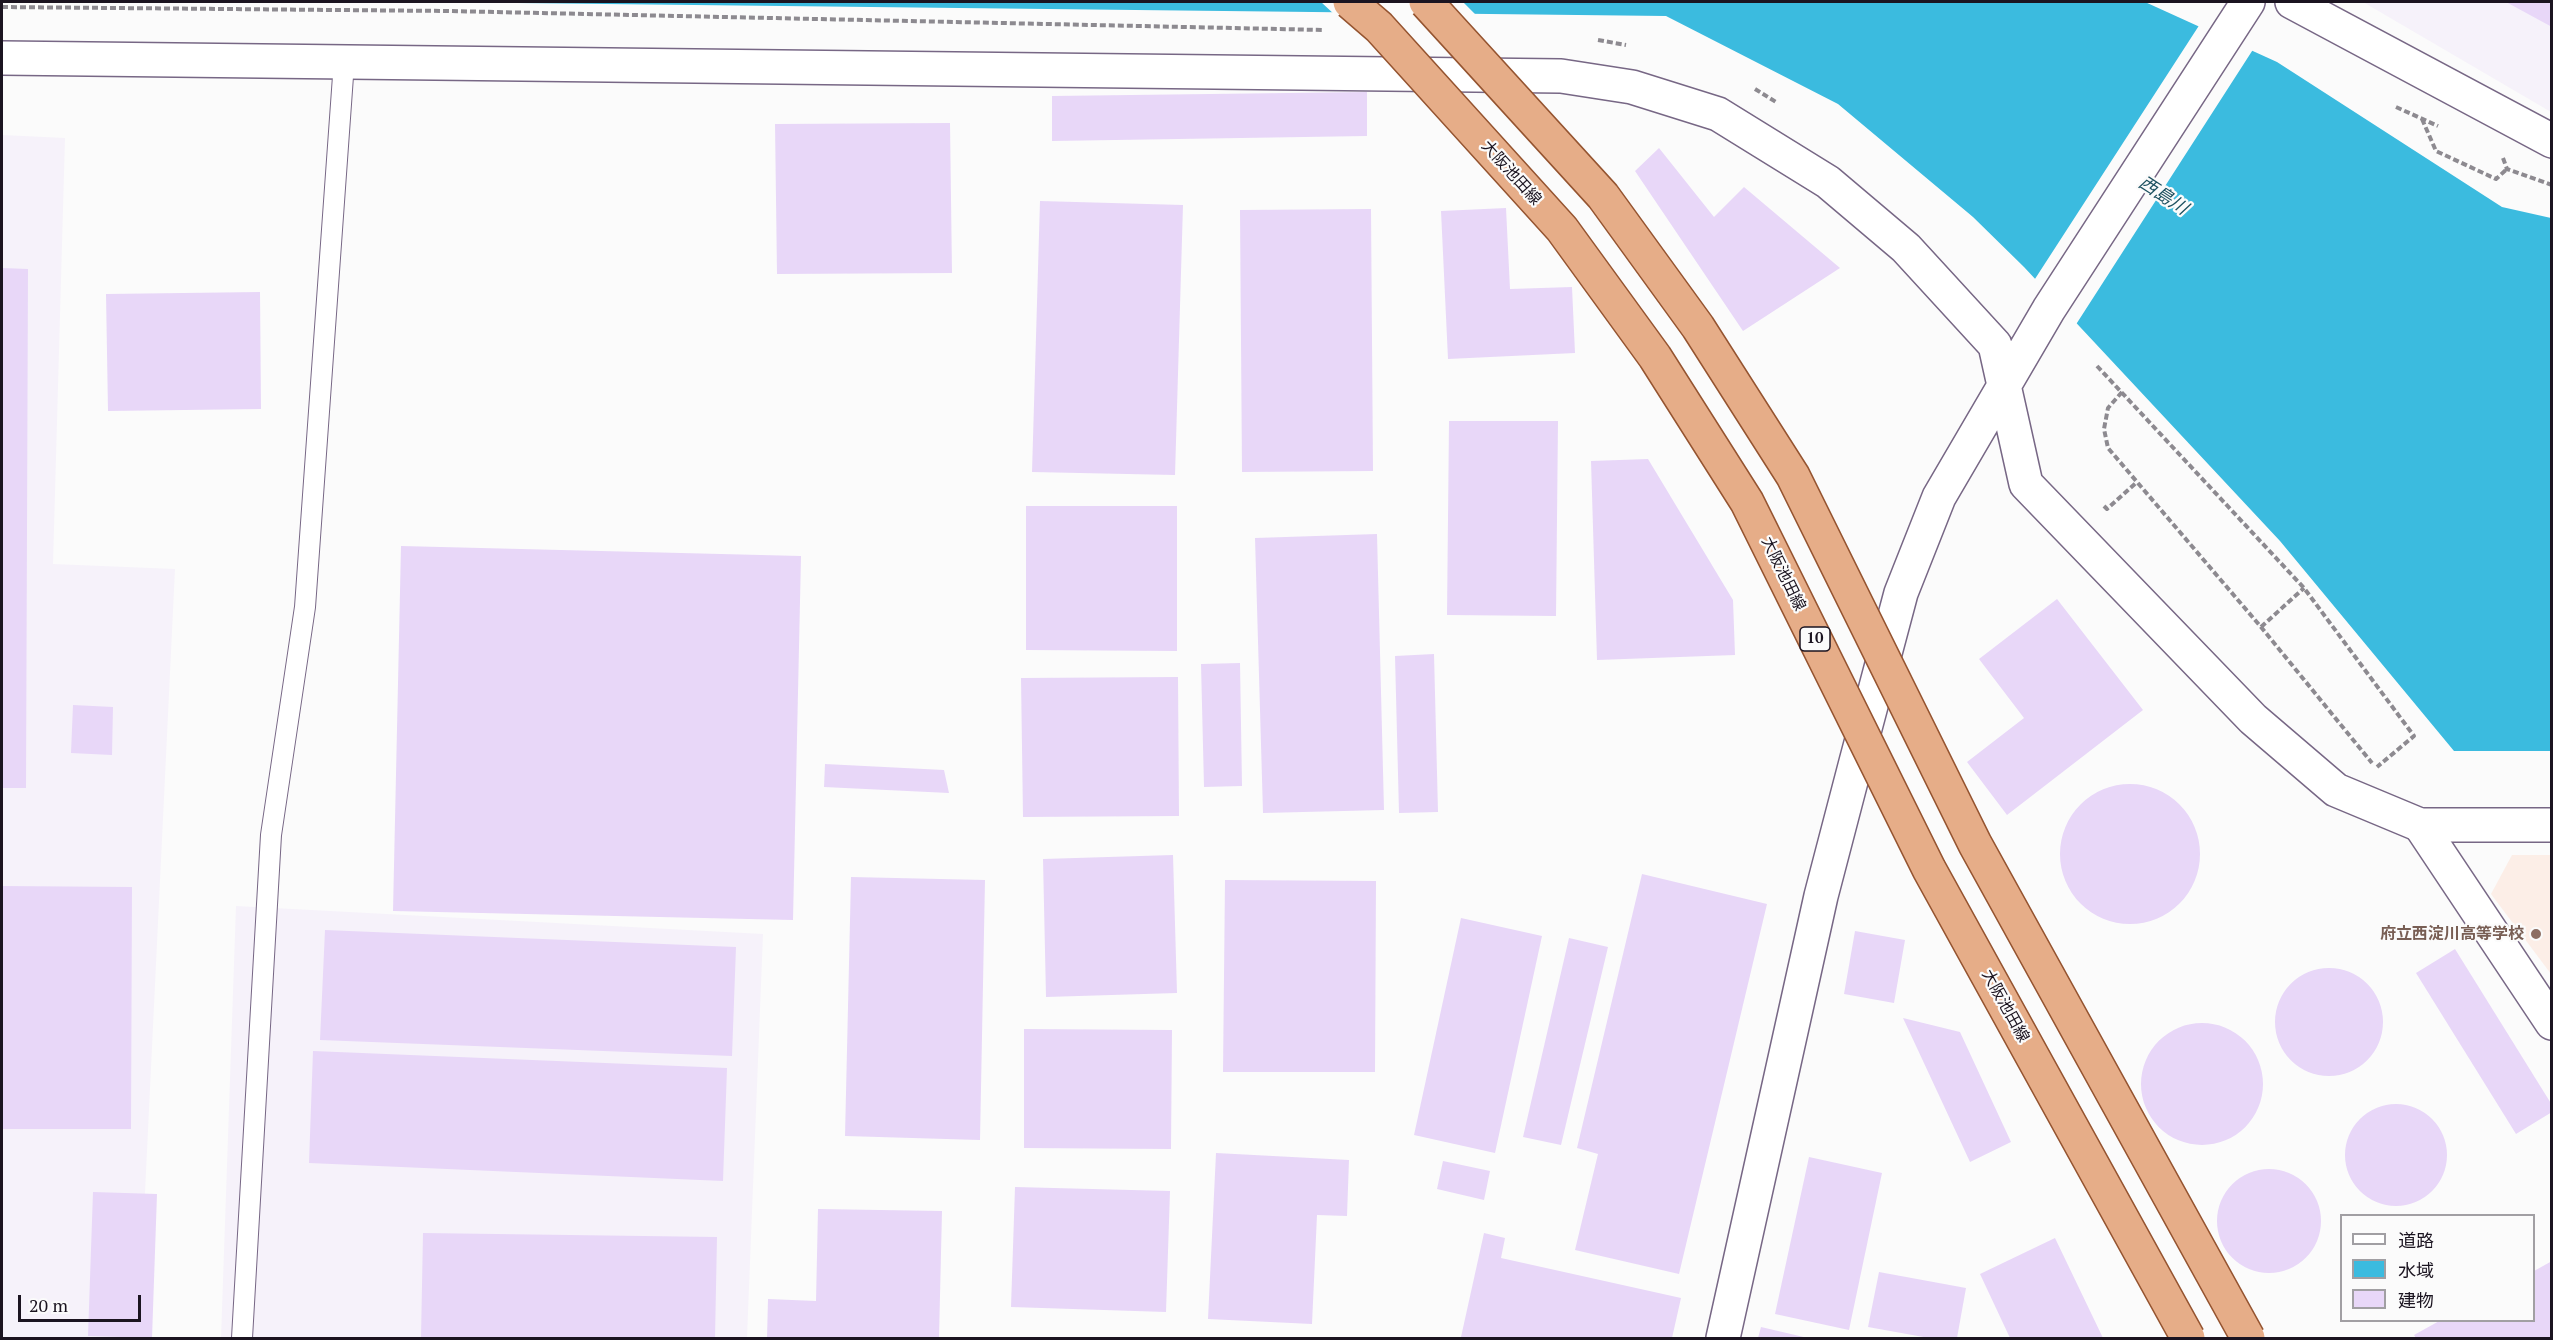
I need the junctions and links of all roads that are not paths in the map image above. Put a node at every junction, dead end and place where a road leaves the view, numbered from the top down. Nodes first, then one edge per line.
1 (1350, 2) edge
2 (1426, 2) edge
3 (2292, 2) edge
4 (2244, 7) edge
5 (2, 58) edge
6 (344, 62) junction
7 (2552, 141) edge
8 (2003, 385) junction
9 (2420, 825) junction
10 (2552, 825) edge
11 (2552, 1023) edge
12 (242, 1338) edge
13 (1723, 1338) edge
14 (2188, 1338) edge
15 (2248, 1338) edge

1 - 14 main road, 大阪池田線 / 10, bridge
2 - 15 main road, bridge
3 - 7 street
4 - 8 street
5 - 6 street
6 - 8 street
6 - 12 lane
8 - 9 street
8 - 13 street
9 - 10 street
9 - 11 street

